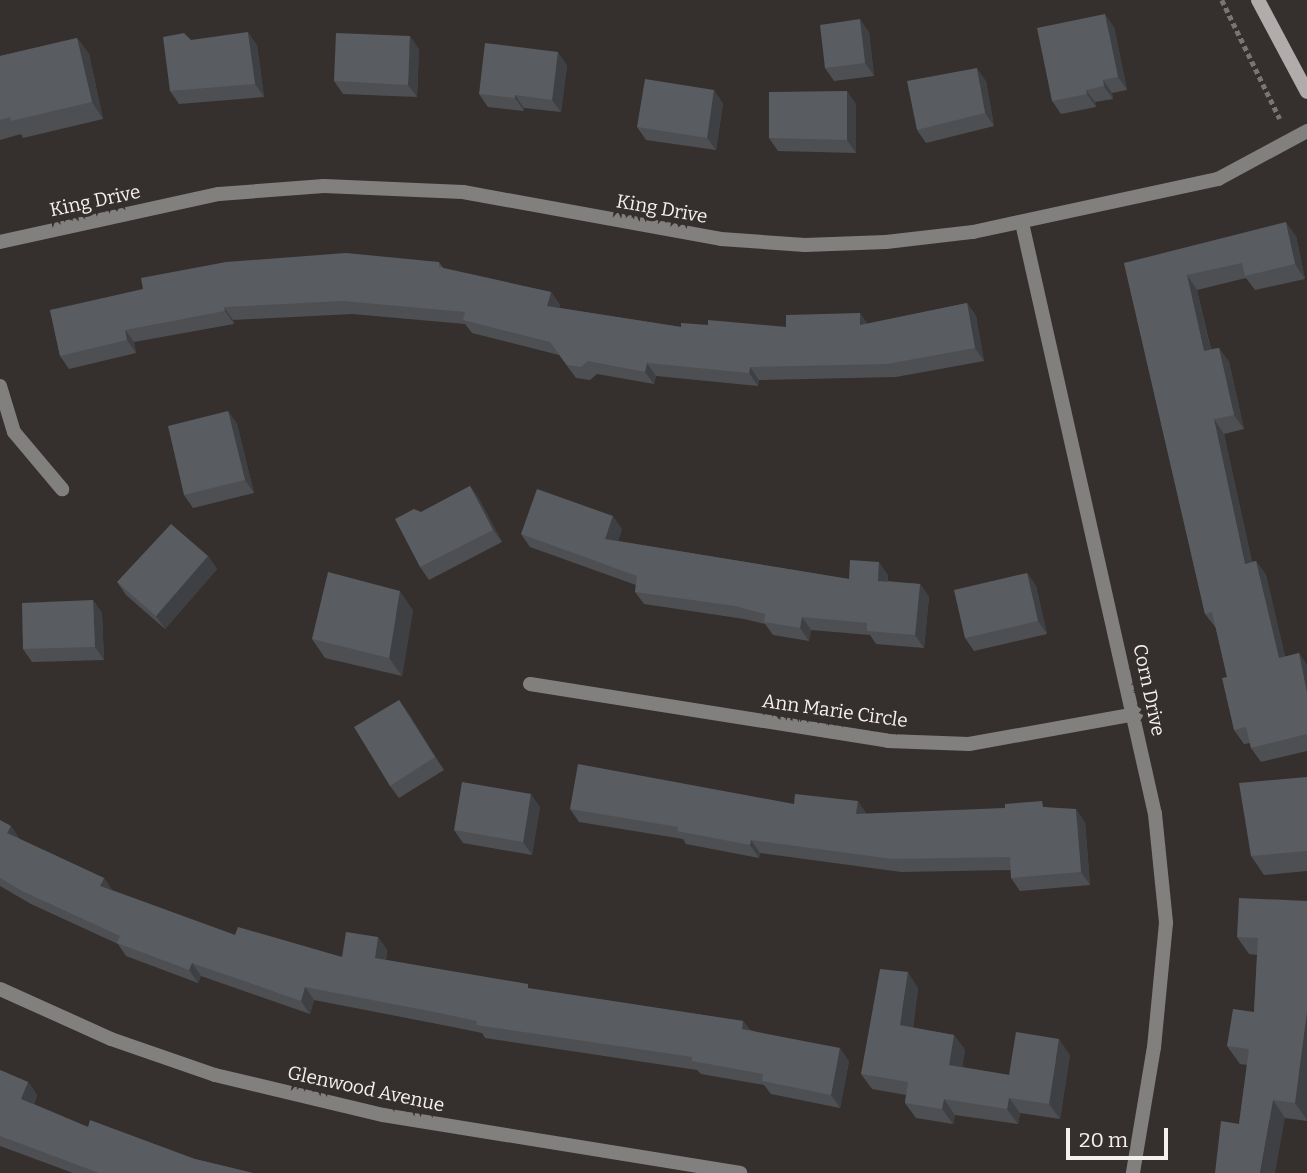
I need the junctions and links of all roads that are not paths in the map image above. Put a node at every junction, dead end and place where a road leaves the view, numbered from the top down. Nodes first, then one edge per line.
1 (1258, 0) edge
2 (1307, 92) edge
3 (1307, 131) edge
4 (1022, 223) junction
5 (0, 242) edge
6 (0, 386) edge
7 (62, 489) dead end
8 (530, 684) dead end
9 (1136, 714) junction
10 (0, 989) edge
11 (740, 1173) edge
12 (1133, 1173) edge

1 - 2 main road
3 - 4 street, King Drive
4 - 5 street, King Drive
4 - 9 street, Corn Drive
6 - 7 street
8 - 9 street, Ann Marie Circle
9 - 12 street, Corn Drive
10 - 11 street, Glenwood Avenue

